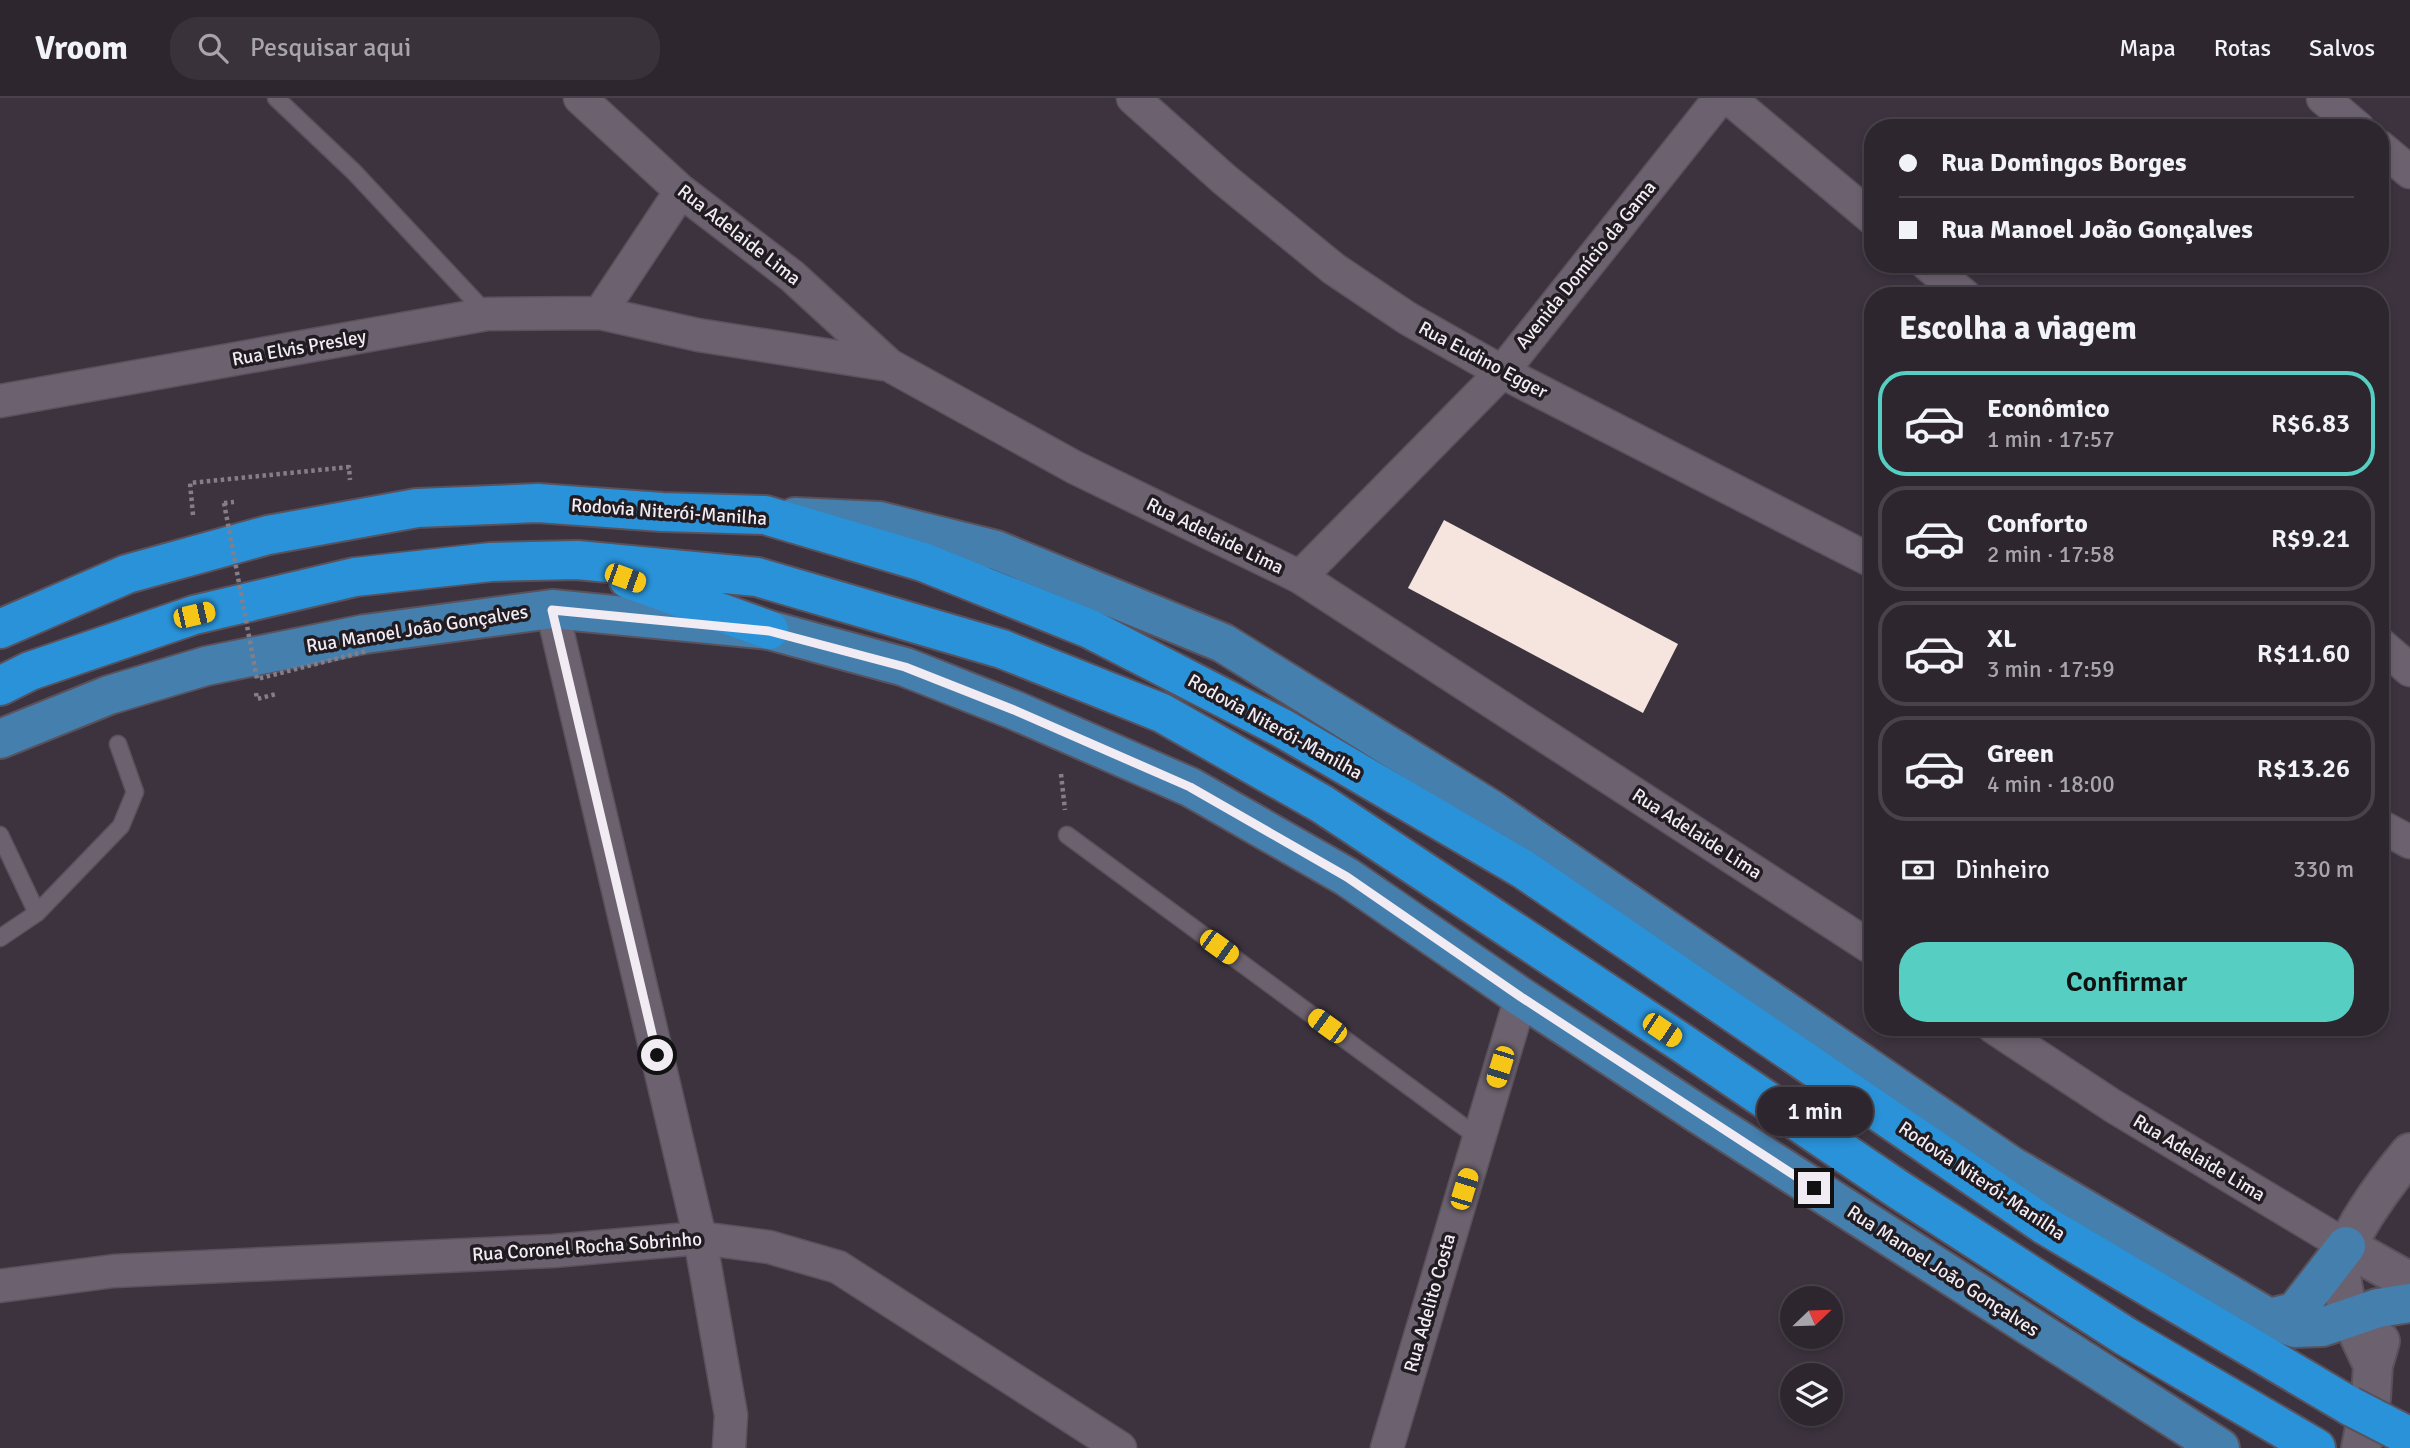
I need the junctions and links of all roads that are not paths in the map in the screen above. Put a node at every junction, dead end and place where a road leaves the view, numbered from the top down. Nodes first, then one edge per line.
1 (276, 98) edge
2 (580, 98) edge
3 (1133, 98) edge
4 (1720, 98) edge
5 (1729, 98) edge
6 (2323, 98) edge
7 (2348, 119) edge
8 (2389, 154) edge
9 (2410, 172) edge
10 (681, 191) junction
11 (1864, 211) edge
12 (1938, 273) edge
13 (1954, 287) edge
14 (600, 313) junction
15 (487, 314) junction
16 (889, 365) junction
17 (1502, 372) junction
18 (0, 401) edge
19 (765, 515) junction
20 (1864, 557) edge
21 (577, 560) junction
22 (1300, 578) junction
23 (552, 610) junction
24 (1, 628) edge
25 (769, 631) junction
26 (2389, 652) edge
27 (2410, 670) edge
28 (0, 686) edge
29 (0, 739) edge
30 (118, 744) dead end
31 (2389, 831) edge
32 (0, 835) edge
33 (1067, 835) road end
34 (2410, 842) edge
35 (37, 913) junction
36 (0, 937) edge
37 (1864, 943) edge
38 (1521, 997) junction
39 (2007, 1036) edge
40 (1479, 1138) junction
41 (2410, 1153) edge
42 (701, 1238) junction
43 (2346, 1246) junction
44 (0, 1286) edge
45 (2409, 1296) edge
46 (2259, 1312) junction
47 (2351, 1318) junction
48 (2373, 1365) junction
49 (2410, 1437) edge
50 (729, 1448) edge
51 (1120, 1448) edge
52 (1387, 1448) edge
53 (2220, 1448) edge
54 (2316, 1448) edge
55 (2361, 1448) edge

1 - 15 lane
2 - 10 street, Rua Adelaide Lima
3 - 17 street, Rua Eudino Egger
4 - 17 street, Avenida Domício da Gama
5 - 11 street
6 - 7 street
8 - 9 street
10 - 14 street
10 - 16 street, Rua Adelaide Lima
12 - 13 street
14 - 15 street, Rua Elvis Presley
14 - 16 street, Rua Elvis Presley
15 - 18 street, Rua Elvis Presley
16 - 22 street, Rua Adelaide Lima
17 - 20 street, Rua Eudino Egger
17 - 22 street, Avenida Domício da Gama
19 - 24 highway, Rodovia Niterói-Manilha
19 - 46 main road
19 - 49 highway, Rodovia Niterói-Manilha, bridge
21 - 25 highway
21 - 28 highway
21 - 54 highway
22 - 37 street, Rua Adelaide Lima
23 - 25 main road, Rua Manoel João Gonçalves
23 - 29 main road, Rua Manoel João Gonçalves
23 - 42 street
25 - 38 main road, Rua Manoel João Gonçalves
26 - 27 street
30 - 35 lane
31 - 34 street
32 - 35 lane
33 - 40 lane
35 - 36 lane
38 - 40 street, Rua Adelito Costa
38 - 53 main road, Rua Manoel João Gonçalves
39 - 43 street, Rua Adelaide Lima
40 - 52 street, Rua Adelito Costa
41 - 43 street
42 - 44 street, Rua Coronel Rocha Sobrinho
42 - 50 street
42 - 51 street, Rua Coronel Rocha Sobrinho
43 - 45 street, Rua Adelaide Lima
43 - 46 main road
43 - 47 street
45 - 47 main road
45 - 48 street
46 - 47 main road
47 - 48 street
48 - 55 street

